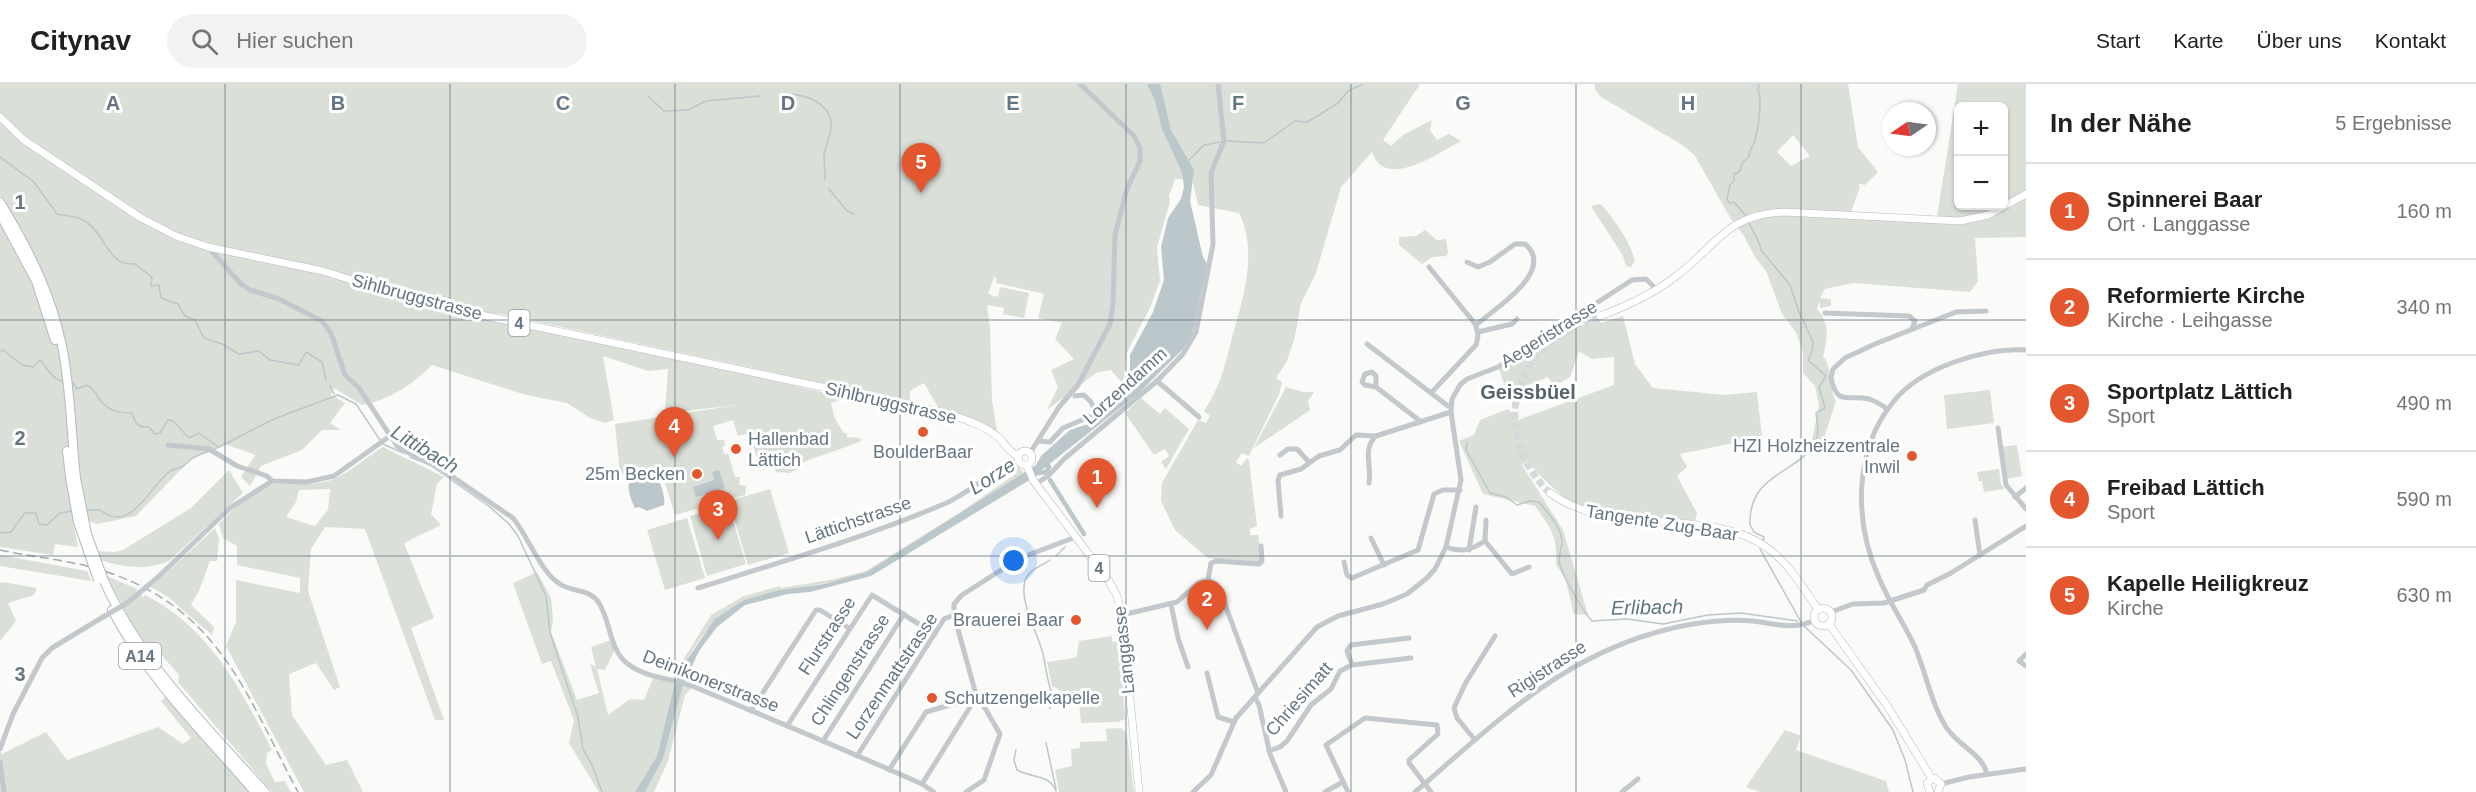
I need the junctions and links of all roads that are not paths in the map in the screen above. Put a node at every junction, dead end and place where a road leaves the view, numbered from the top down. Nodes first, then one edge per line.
1 (1080, 84) edge
2 (1218, 84) edge
3 (0, 117) edge
4 (2026, 194) edge
5 (0, 202) edge
6 (0, 214) edge
7 (207, 247) junction
8 (1467, 262) dead end
9 (1429, 267) dead end
10 (1657, 290) junction
11 (1986, 311) dead end
12 (1825, 313) dead end
13 (1600, 316) tunnel mouth
14 (1517, 319) dead end
15 (1477, 328) junction
16 (1911, 330) junction
17 (1367, 344) dead end
18 (59, 346) junction
19 (2026, 350) edge
20 (1157, 381) junction
21 (1376, 387) dead end
22 (1431, 393) junction
23 (1075, 396) dead end
24 (1451, 409) junction
25 (1887, 409) junction
26 (1199, 417) dead end
27 (1420, 421) junction
28 (1998, 428) dead end
29 (390, 436) junction
30 (1376, 436) junction
31 (1038, 441) junction
32 (1002, 442) junction
33 (168, 445) dead end
34 (1010, 452) junction
35 (1022, 455) junction
36 (1280, 455) dead end
37 (1309, 462) junction
38 (1009, 464) junction
39 (1028, 467) junction
40 (272, 481) junction
41 (1035, 482) junction
42 (1369, 483) dead end
43 (2026, 488) edge
44 (1460, 490) junction
45 (1550, 493) tunnel mouth
46 (2015, 497) junction
47 (1476, 507) dead end
48 (2026, 509) edge
49 (1281, 516) dead end
50 (1486, 520) dead end
51 (1975, 520) dead end
52 (2026, 526) edge
53 (1076, 537) junction
54 (1371, 538) dead end
55 (1485, 541) junction
56 (1261, 546) dead end
57 (1446, 547) junction
58 (1469, 550) junction
59 (1980, 555) junction
60 (1344, 562) dead end
61 (1384, 565) junction
62 (1529, 567) dead end
63 (1208, 580) junction
64 (101, 581) junction
65 (698, 588) dead end
66 (1890, 601) junction
67 (1171, 604) junction
68 (1818, 609) junction
69 (1831, 612) junction
70 (904, 614) junction
71 (954, 615) junction
72 (1122, 615) junction
73 (1815, 620) junction
74 (1828, 624) junction
75 (849, 628) junction
76 (935, 634) junction
77 (1495, 636) dead end
78 (1409, 639) dead end
79 (2026, 654) edge
80 (1411, 658) dead end
81 (1352, 665) junction
82 (2026, 666) edge
83 (1188, 667) dead end
84 (1207, 674) dead end
85 (1257, 695) junction
86 (977, 696) junction
87 (971, 705) junction
88 (751, 711) junction
89 (1234, 722) junction
90 (787, 726) junction
91 (1475, 740) junction
92 (823, 741) junction
93 (0, 749) edge
94 (1269, 751) junction
95 (857, 756) junction
96 (0, 762) edge
97 (2026, 769) edge
98 (890, 770) junction
99 (1987, 774) junction
100 (1638, 779) dead end
101 (1932, 779) junction
102 (1343, 782) junction
103 (922, 784) junction
104 (1424, 784) junction
105 (1941, 784) junction
106 (1196, 791) edge
107 (4, 792) edge
108 (255, 792) edge
109 (265, 792) edge
110 (934, 792) edge
111 (966, 792) edge
112 (1139, 792) edge
113 (1286, 792) edge
114 (1325, 792) edge
115 (1348, 792) edge
116 (1415, 792) edge
117 (1431, 792) edge
118 (1622, 792) edge
119 (1930, 792) edge
120 (1938, 792) edge

1 - 31 street
2 - 20 street, Lorzendamm
3 - 7 main road, Sihlbruggstrasse / 4
4 - 10 main road
5 - 18 highway, A14
6 - 18 highway, A14
7 - 29 street, Deinikonerstrasse
7 - 32 main road, Sihlbruggstrasse / 4
8 - 15 street
9 - 15 street
10 - 13 main road
10 - 24 street, Aegeristrasse
11 - 16 street
12 - 16 street
14 - 15 street
15 - 22 street
16 - 25 street
17 - 22 street
18 - 64 highway, A14, bridge
19 - 25 street
20 - 26 street
20 - 41 street, Lorzendamm
21 - 27 street
22 - 24 street
23 - 31 street
24 - 27 street
24 - 44 street
25 - 66 street
27 - 30 street
28 - 46 street
29 - 40 street
29 - 88 street, Deinikonerstrasse
30 - 37 street
30 - 42 street
31 - 35 street
32 - 34 main road, Sihlbruggstrasse / 4
32 - 35 main road, Sihlbruggstrasse / 4
33 - 40 street
34 - 35 main road, Sihlbruggstrasse / 4
34 - 38 street
35 - 38 street, Lättichstrasse
35 - 39 main road
35 - 39 main road
36 - 37 street
37 - 49 street
38 - 65 street, Lättichstrasse
39 - 41 main road, Langgasse / 4
40 - 93 street, bridge
41 - 53 main road, Langgasse / 4
43 - 46 street
44 - 57 street
44 - 61 street
45 - 68 main road, Tangente Zug-Baar
46 - 48 street
47 - 58 street
50 - 55 street
51 - 59 street
52 - 59 street
53 - 71 street, Lorzenmattstrasse
53 - 72 main road, Langgasse / 4
54 - 61 street
55 - 58 street
55 - 62 street
56 - 63 street
57 - 58 street
57 - 85 street
59 - 66 street
60 - 61 street
63 - 67 street
63 - 85 street
64 - 108 highway, A14
64 - 109 highway, A14
66 - 69 street
66 - 99 street
67 - 72 street
67 - 83 street
68 - 69 main road
68 - 73 main road
69 - 74 main road
70 - 75 street, Flurstrasse
70 - 76 street, Flurstrasse
70 - 92 street, Chlingenstrasse
71 - 76 street, Lorzenmattstrasse
71 - 86 street
72 - 112 main road, Langgasse / 4
73 - 74 main road
73 - 91 street, Rigistrasse
74 - 101 main road
75 - 88 street
75 - 90 street, Flurstrasse
76 - 95 street, Lorzenmattstrasse
77 - 91 street
78 - 81 street, Chriesimatt
79 - 82 street
80 - 81 street, Chriesimatt
81 - 94 street, Chriesimatt
84 - 89 street
85 - 89 street
85 - 94 street
86 - 87 street
86 - 111 street
87 - 98 street
87 - 103 street
88 - 90 street, Deinikonerstrasse
89 - 106 street
90 - 92 street, Deinikonerstrasse
91 - 104 street, Rigistrasse
92 - 95 street, Deinikonerstrasse
94 - 113 street
95 - 98 street, Deinikonerstrasse
96 - 107 street
97 - 99 street
98 - 103 street, Deinikonerstrasse
99 - 105 street
100 - 118 street
101 - 105 main road
101 - 119 main road
102 - 104 street
102 - 114 street
102 - 115 street
103 - 110 street, Deinikonerstrasse
104 - 116 street, Rigistrasse
104 - 117 street
105 - 120 main road

